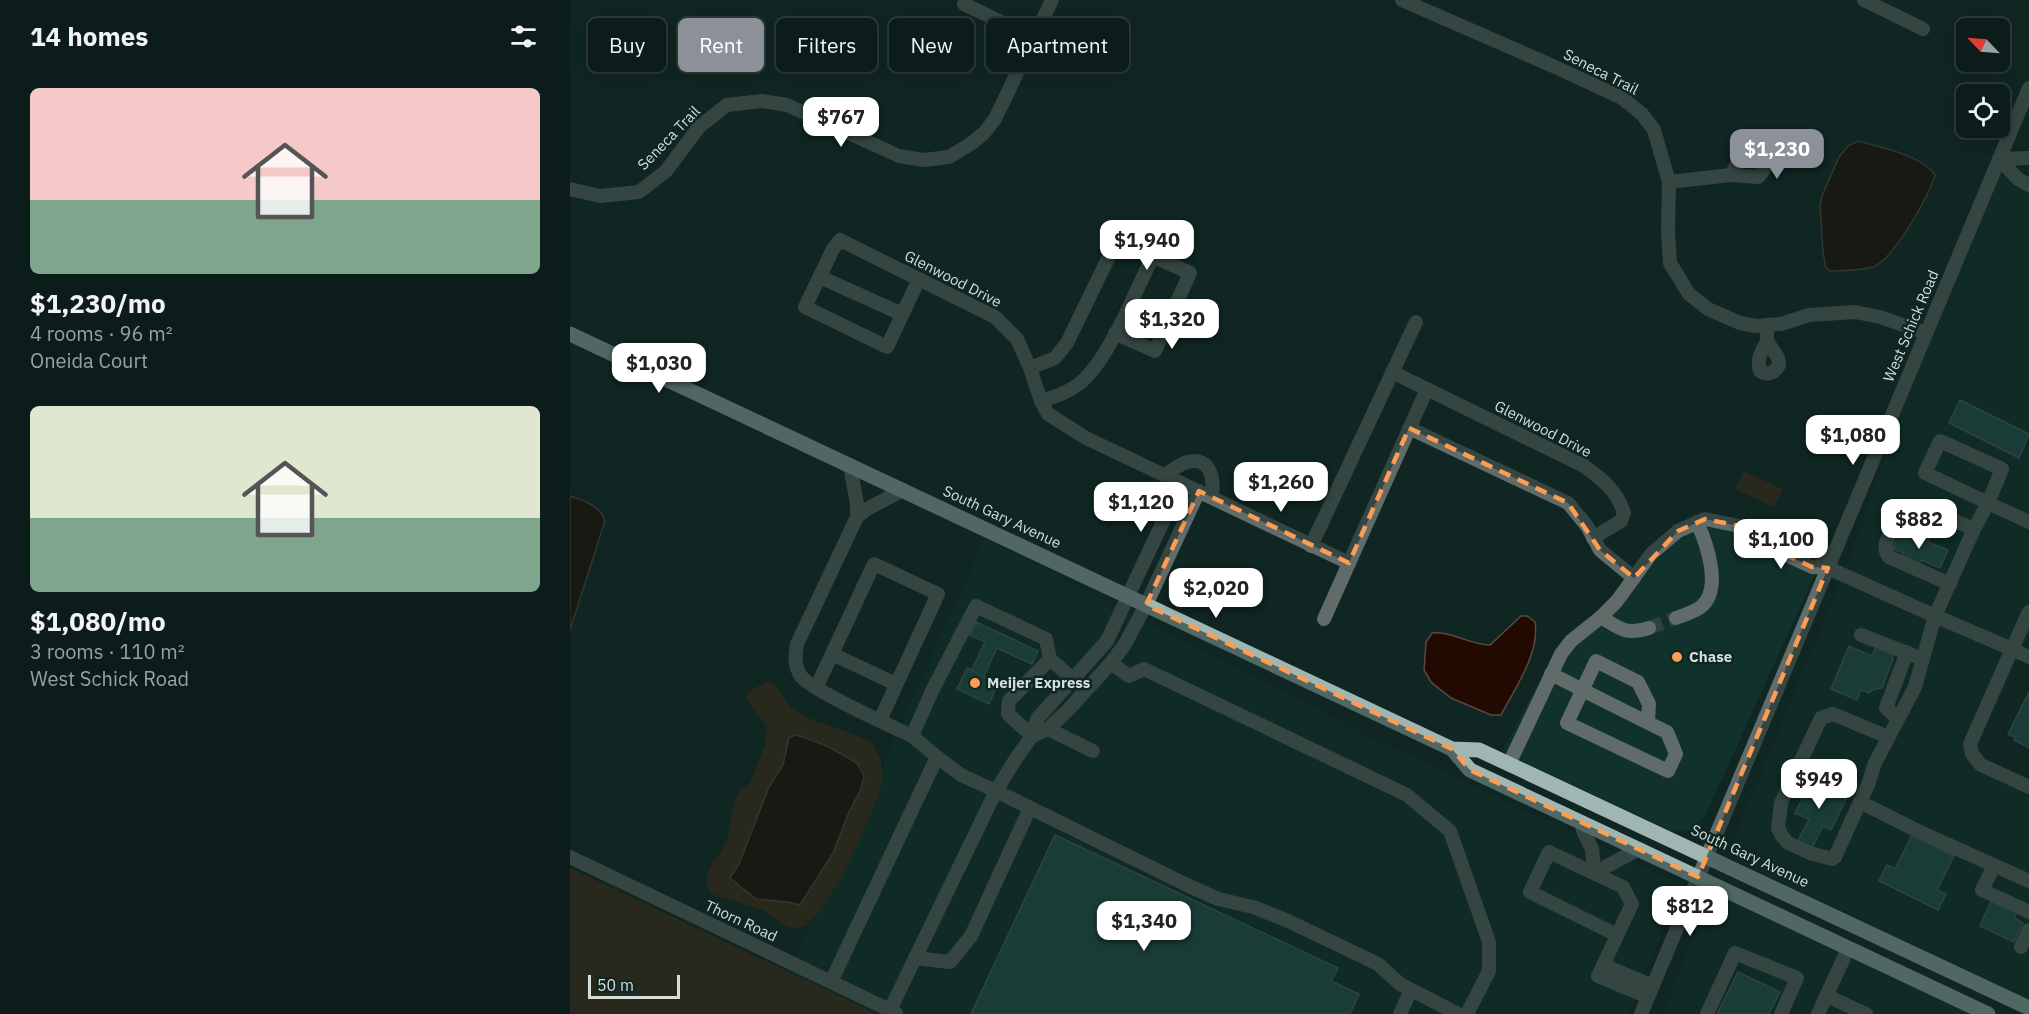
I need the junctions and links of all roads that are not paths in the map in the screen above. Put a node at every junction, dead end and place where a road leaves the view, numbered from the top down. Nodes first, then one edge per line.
1 (1052, 0) edge
2 (1402, 0) edge
3 (1864, 0) edge
4 (964, 4) dead end
5 (993, 18) edge
6 (1043, 18) edge
7 (1923, 29) dead end
8 (1018, 72) edge
9 (2029, 88) edge
10 (2029, 158) edge
11 (1999, 159) junction
12 (1731, 176) dead end
13 (1669, 182) junction
14 (2029, 185) edge
15 (570, 189) edge
16 (1152, 256) junction
17 (820, 277) junction
18 (919, 279) junction
19 (902, 315) junction
20 (1416, 322) dead end
21 (1767, 325) junction
22 (1115, 333) junction
23 (1926, 333) junction
24 (570, 334) edge
25 (1767, 341) dead end
26 (1030, 368) junction
27 (1392, 372) junction
28 (1427, 389) junction
29 (1041, 401) junction
30 (1409, 428) junction
31 (850, 465) junction
32 (1166, 476) junction
33 (1181, 483) junction
34 (903, 490) junction
35 (1199, 491) junction
36 (1212, 498) junction
37 (1988, 503) junction
38 (857, 518) junction
39 (1697, 522) junction
40 (2029, 522) edge
41 (1974, 529) junction
42 (1593, 538) junction
43 (1311, 546) junction
44 (1349, 563) junction
45 (1828, 567) junction
46 (1634, 578) junction
47 (1950, 584) junction
48 (1128, 597) junction
49 (1146, 605) junction
50 (2029, 612) edge
51 (1935, 616) junction
52 (1601, 617) junction
53 (1676, 618) tunnel mouth
54 (1324, 619) dead end
55 (1649, 628) tunnel mouth
56 (1861, 635) dead end
57 (2012, 650) junction
58 (1907, 652) junction
59 (832, 654) junction
60 (2029, 657) edge
61 (1050, 658) junction
62 (1923, 659) junction
63 (1111, 663) junction
64 (1551, 674) junction
65 (1073, 679) junction
66 (896, 684) junction
67 (816, 688) junction
68 (1582, 690) junction
69 (1898, 718) junction
70 (880, 720) junction
71 (1648, 723) junction
72 (1048, 729) junction
73 (912, 736) junction
74 (1032, 736) junction
75 (1888, 737) junction
76 (1452, 749) junction
77 (1093, 751) dead end
78 (937, 758) junction
79 (1509, 764) junction
80 (2029, 787) edge
81 (996, 791) junction
82 (1860, 802) junction
83 (1030, 808) junction
84 (1582, 823) junction
85 (1639, 849) junction
86 (1707, 856) junction
87 (570, 857) edge
88 (1994, 866) junction
89 (1594, 873) junction
90 (1698, 877) junction
91 (2029, 881) edge
92 (2029, 912) edge
93 (2029, 930) edge
94 (1617, 935) junction
95 (2021, 947) dead end
96 (1848, 949) junction
97 (915, 958) junction
98 (831, 982) junction
99 (1412, 990) junction
100 (1650, 991) junction
101 (1827, 996) junction
102 (2029, 1008) edge
103 (1439, 1010) edge
104 (894, 1012) edge
105 (1400, 1014) edge
106 (1458, 1014) edge
107 (1467, 1014) edge
108 (1641, 1014) edge
109 (1707, 1014) edge
110 (1781, 1014) edge
111 (1818, 1014) edge
112 (1866, 1014) edge
113 (1988, 1014) edge

1 - 6 street, Seneca Trail
2 - 13 street, Seneca Trail
3 - 7 street
4 - 5 street
8 - 15 street, Seneca Trail
9 - 11 street, West Schick Road
10 - 11 street
11 - 14 street
11 - 23 street, West Schick Road
12 - 13 street
13 - 21 street, Seneca Trail
16 - 22 street
16 - 22 street
16 - 26 street
17 - 18 street, Glenwood Drive
17 - 19 street
17 - 19 street
18 - 19 street
18 - 26 street, Glenwood Drive
20 - 27 street
21 - 23 street, Seneca Trail
21 - 25 street
22 - 29 street
23 - 45 street, West Schick Road
24 - 31 main road, South Gary Avenue
26 - 29 street, Glenwood Drive
27 - 28 street, Glenwood Drive
27 - 43 street
28 - 30 street
28 - 42 street, Glenwood Drive
29 - 32 street, Glenwood Drive
30 - 42 street
30 - 44 street
31 - 34 main road, South Gary Avenue
31 - 38 street
32 - 33 street, Glenwood Drive
32 - 36 street
33 - 35 street, Glenwood Drive
33 - 48 street
34 - 38 street
34 - 48 main road, South Gary Avenue
35 - 36 street, Glenwood Drive
35 - 49 street
36 - 43 street, Glenwood Drive
37 - 37 street
37 - 40 street
37 - 41 street
38 - 67 street
39 - 45 street
39 - 46 street
39 - 53 street
41 - 47 street
41 - 47 street
42 - 46 street
43 - 44 street, Glenwood Drive
44 - 54 street
45 - 51 street
45 - 86 street, West Schick Road
46 - 52 street
47 - 51 street
48 - 49 main road, South Gary Avenue
48 - 65 street
49 - 63 street
49 - 76 main road, South Gary Avenue
50 - 57 street
51 - 57 street
51 - 62 street
52 - 55 street
52 - 64 street
56 - 58 street
57 - 60 street
57 - 80 street
58 - 62 street
58 - 69 street
59 - 66 street
59 - 66 street
59 - 67 street
61 - 65 street
61 - 73 street
61 - 74 street
62 - 69 street
63 - 72 street
63 - 107 street
64 - 68 street
64 - 79 street
65 - 74 street
66 - 70 street
67 - 70 street
68 - 71 street
68 - 71 street
68 - 71 street
69 - 75 street
70 - 73 street
72 - 74 street
72 - 77 street
73 - 78 street
74 - 81 street
75 - 82 street
75 - 82 street
76 - 79 main road, South Gary Avenue
76 - 84 main road, South Gary Avenue
78 - 81 street
78 - 98 street
79 - 86 main road, South Gary Avenue
81 - 83 street
81 - 97 street
82 - 88 street
83 - 97 street
83 - 99 street
84 - 85 main road, South Gary Avenue
84 - 89 street
85 - 89 street
85 - 90 main road, South Gary Avenue
86 - 90 street, West Schick Road
86 - 102 main road, South Gary Avenue
87 - 98 street, Thorn Road
88 - 91 street
88 - 92 street
89 - 94 street
89 - 94 street
90 - 96 main road, South Gary Avenue
90 - 100 street, West Schick Road
93 - 95 street
94 - 100 street
96 - 101 street
96 - 113 main road, South Gary Avenue
97 - 104 street
98 - 104 street, Thorn Road
99 - 103 street
99 - 105 street
100 - 108 street, West Schick Road
101 - 111 street
101 - 112 street
103 - 106 street
109 - 110 street

